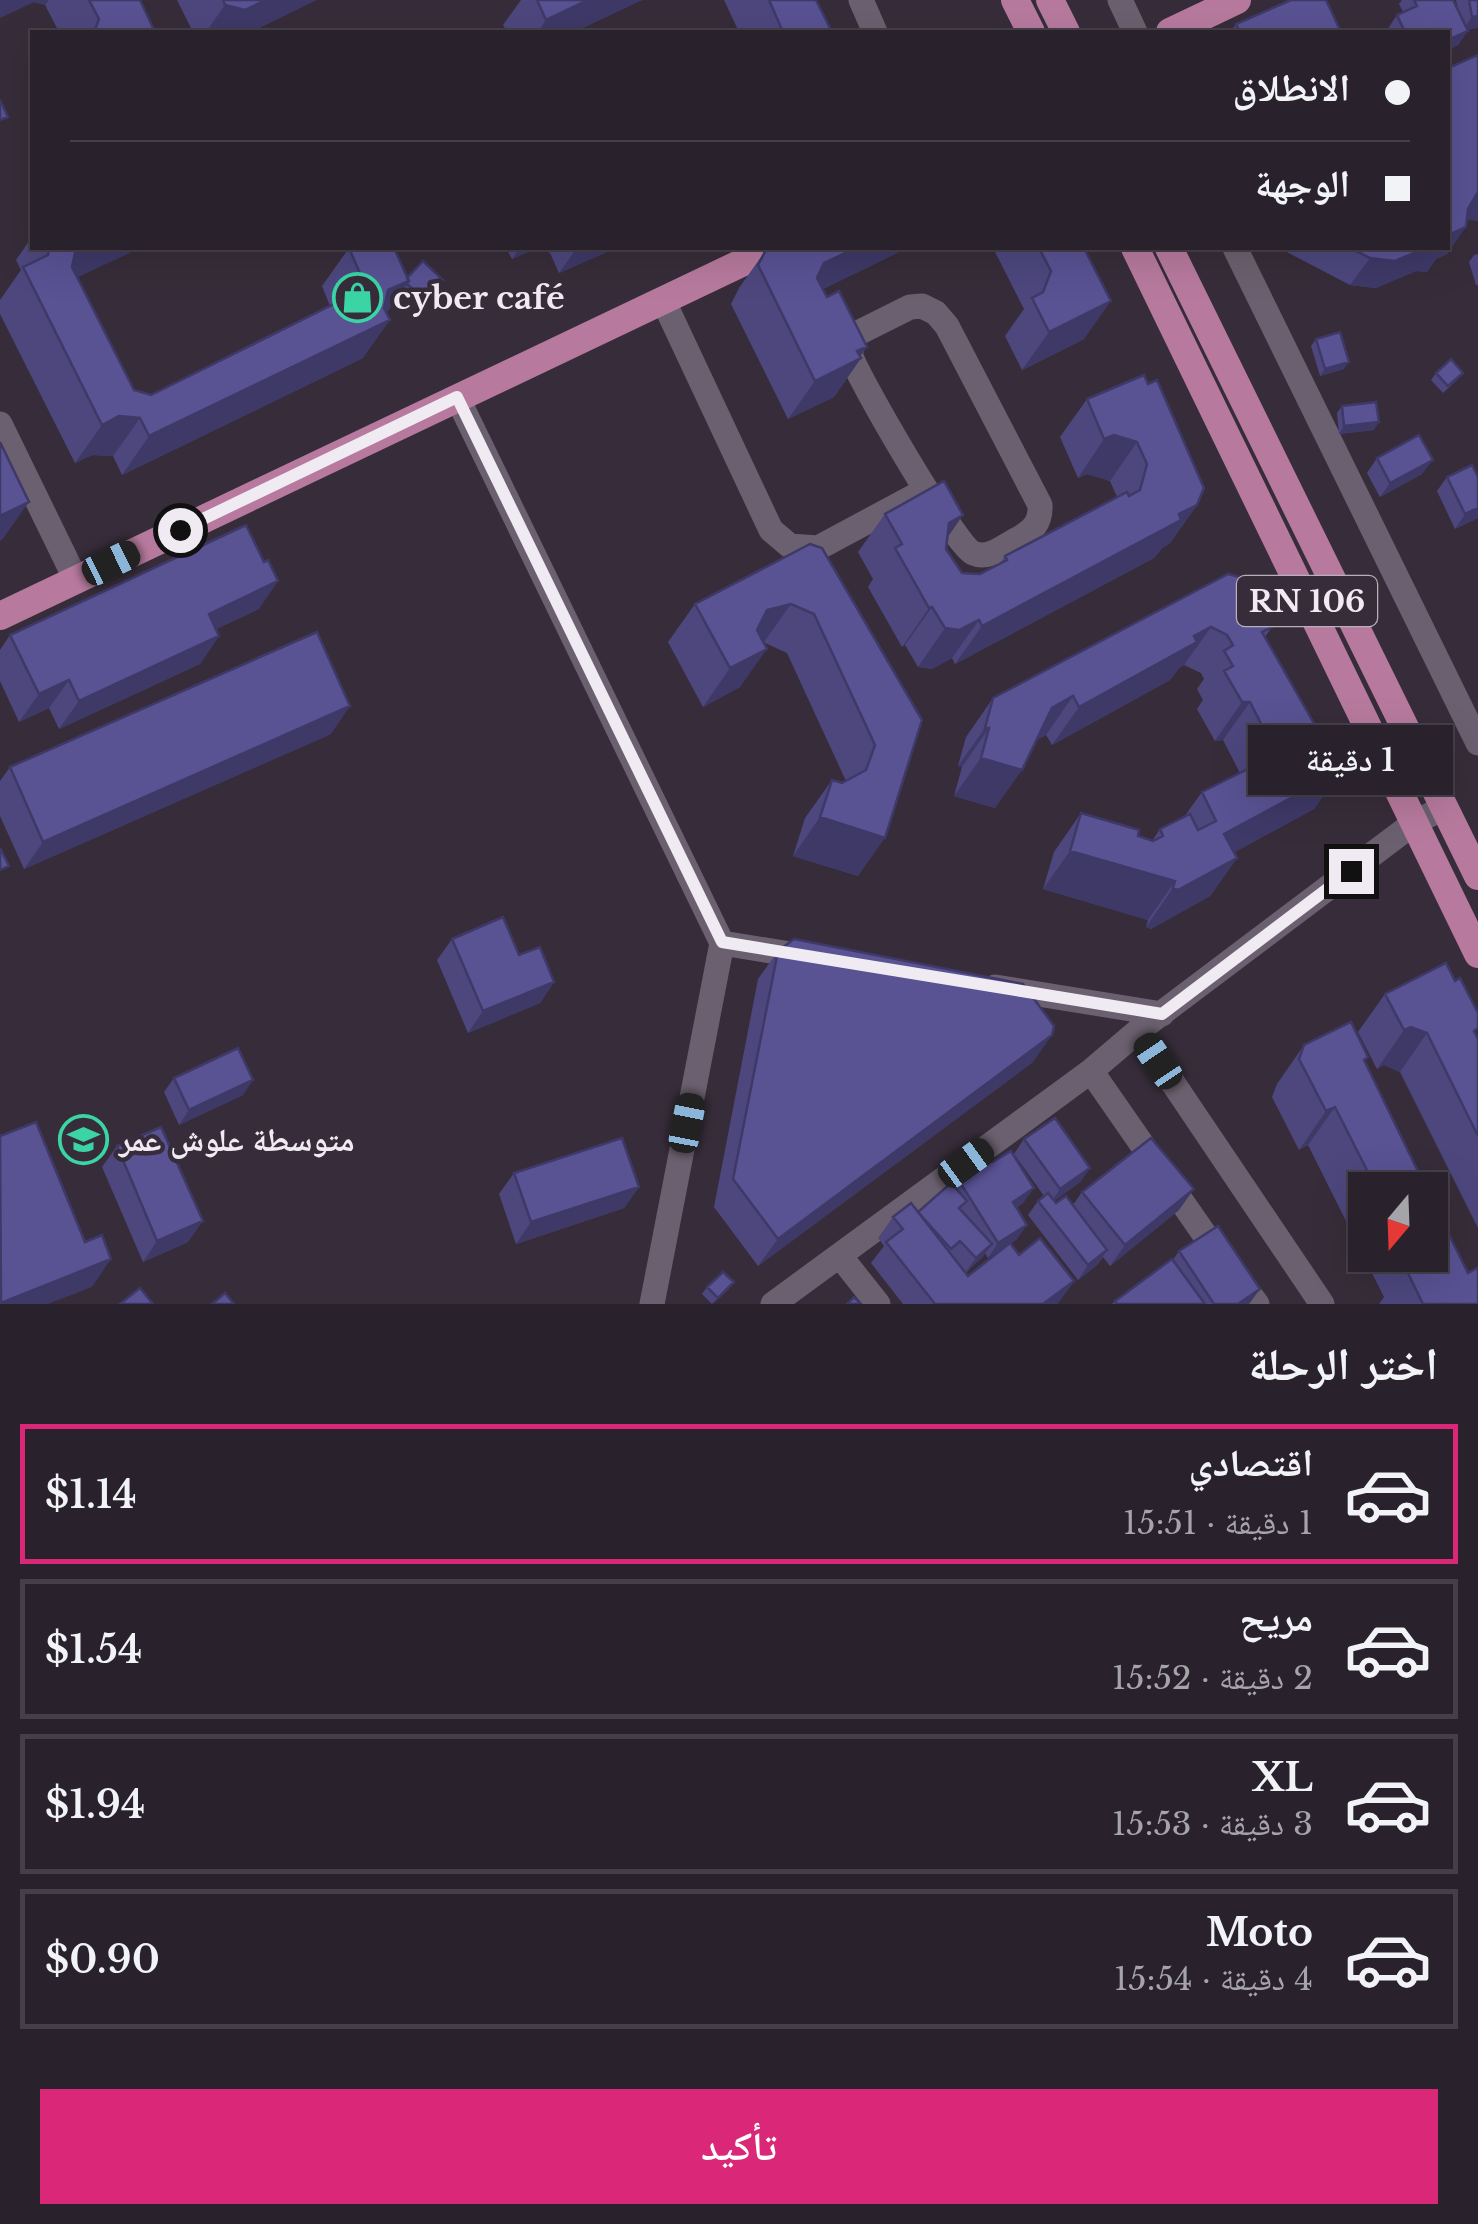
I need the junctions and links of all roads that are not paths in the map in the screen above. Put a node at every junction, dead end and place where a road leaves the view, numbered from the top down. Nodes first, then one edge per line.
1 (862, 0) edge
2 (1015, 0) edge
3 (1050, 0) edge
4 (1120, 0) edge
5 (1237, 0) edge
6 (874, 30) edge
7 (1030, 30) edge
8 (1065, 30) edge
9 (1134, 30) edge
10 (1174, 30) edge
11 (769, 250) edge
12 (1136, 250) edge
13 (1170, 250) edge
14 (1236, 250) edge
15 (663, 300) junction
16 (457, 397) junction
17 (0, 424) edge
18 (926, 490) junction
19 (76, 580) junction
20 (0, 616) edge
21 (1478, 743) edge
22 (1442, 808) junction
23 (1414, 823) junction
24 (1478, 876) edge
25 (722, 942) junction
26 (1478, 954) edge
27 (836, 961) edge
28 (970, 983) edge
29 (1162, 1014) junction
30 (1138, 1031) junction
31 (1092, 1071) junction
32 (840, 1256) junction
33 (652, 1304) edge
34 (773, 1304) edge
35 (878, 1304) edge
36 (1257, 1304) edge
37 (1322, 1304) edge

1 - 6 street
2 - 7 main road
3 - 8 main road
4 - 9 street
5 - 10 main road
11 - 15 main road
12 - 23 main road, RN 106
13 - 22 main road, RN 106
14 - 21 street
15 - 16 main road
15 - 18 street
16 - 19 main road
16 - 25 street
17 - 19 street
18 - 18 street
19 - 20 main road
22 - 23 street
22 - 24 main road
23 - 26 main road, RN 106
23 - 29 street
25 - 27 street
25 - 33 street
28 - 29 street
29 - 30 street
30 - 31 street
30 - 37 street
31 - 32 street
31 - 36 street
32 - 34 street
32 - 35 street

